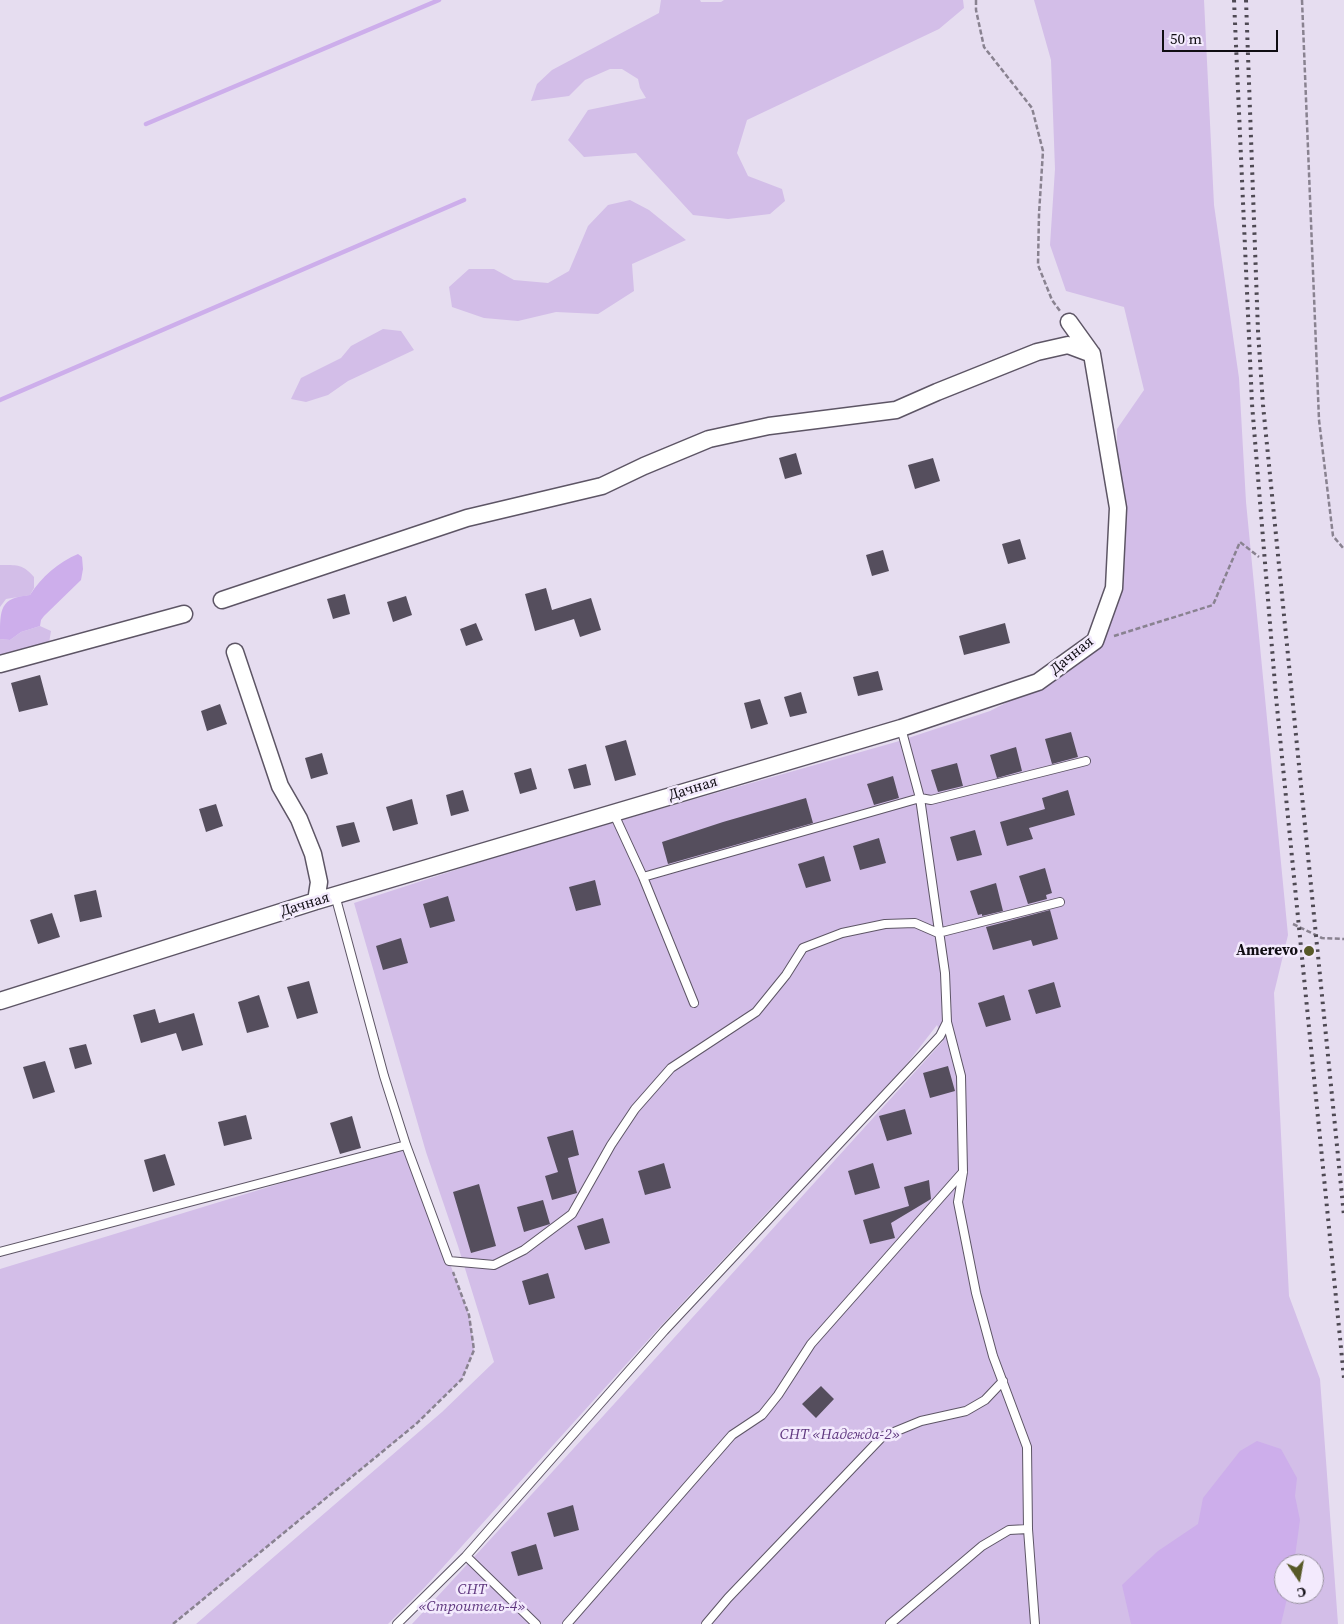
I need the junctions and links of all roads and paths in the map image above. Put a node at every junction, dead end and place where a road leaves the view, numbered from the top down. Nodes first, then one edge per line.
1 (976, 0) edge
2 (1302, 0) edge
3 (1068, 322) joint
4 (1092, 354) junction
5 (1344, 549) edge
6 (1259, 557) dead end
7 (222, 600) dead end
8 (184, 614) dead end
9 (1095, 642) junction
10 (235, 652) dead end
11 (0, 664) edge
12 (901, 728) junction
13 (1086, 761) dead end
14 (920, 798) junction
15 (611, 808) junction
16 (643, 877) junction
17 (335, 895) joint
18 (316, 901) junction
19 (1060, 902) dead end
20 (1293, 924) dead end
21 (938, 933) junction
22 (1344, 939) edge
23 (0, 1001) edge
24 (694, 1003) dead end
25 (947, 1022) junction
26 (406, 1145) junction
27 (963, 1172) junction
28 (0, 1252) edge
29 (449, 1261) junction
30 (1003, 1382) junction
31 (1028, 1528) junction
32 (466, 1556) junction
33 (173, 1624) edge
34 (397, 1624) edge
35 (536, 1624) edge
36 (567, 1624) edge
37 (706, 1624) edge
38 (890, 1624) edge
39 (1035, 1624) edge

1 - 3 path
2 - 5 path
3 - 4 street
4 - 7 street
4 - 9 street, Дачная
6 - 9 path
8 - 11 street
9 - 12 street, Дачная
10 - 18 street
12 - 14 lane
12 - 15 street
12 - 18 street, Дачная
13 - 14 lane
14 - 16 lane
14 - 21 lane
15 - 16 lane
15 - 17 street
16 - 24 lane
17 - 26 lane
18 - 23 street, Дачная
19 - 21 lane
20 - 22 path
21 - 25 lane
21 - 29 lane
25 - 27 lane
25 - 32 lane
26 - 28 lane
26 - 29 lane
27 - 30 lane
27 - 36 lane
29 - 33 path
30 - 31 lane
30 - 37 lane
31 - 38 lane
31 - 39 lane
32 - 34 lane
32 - 35 lane

